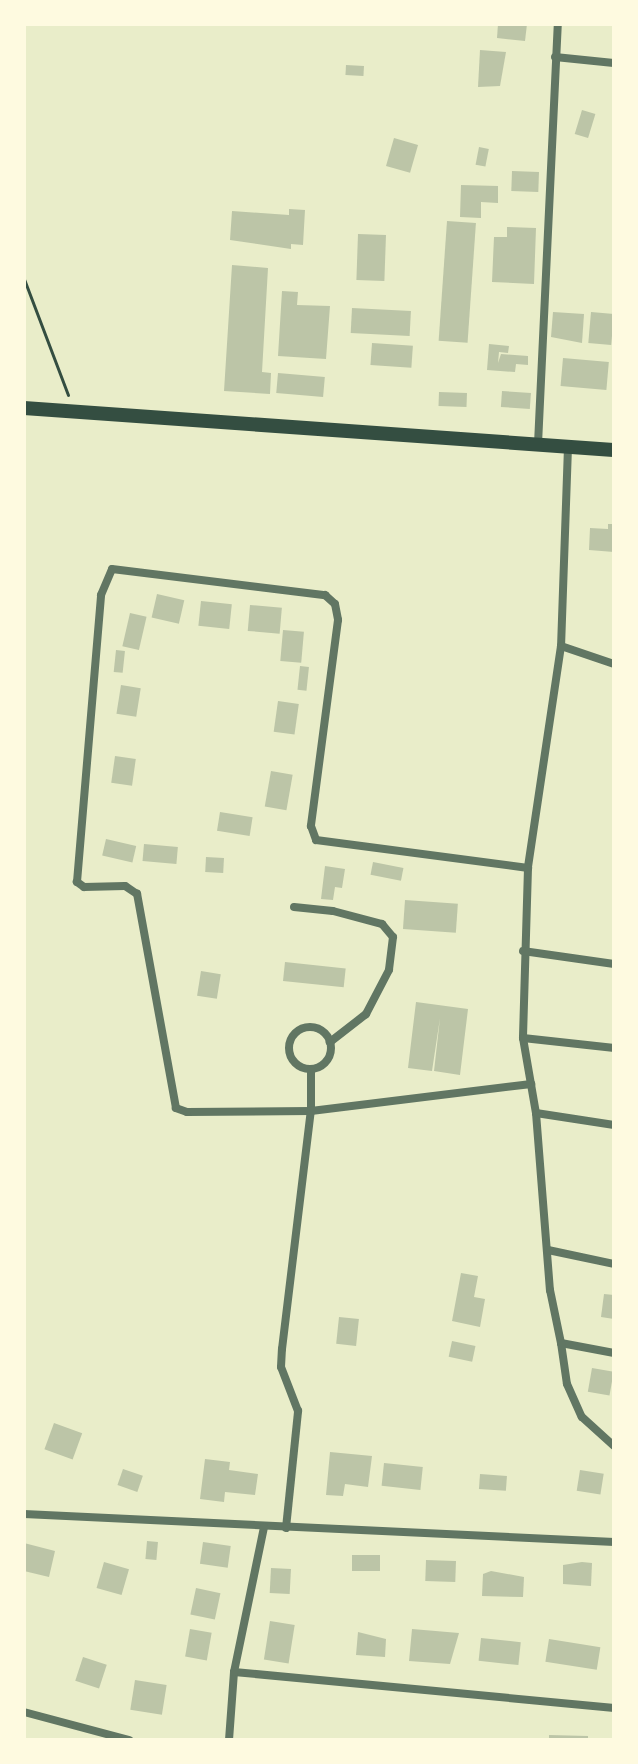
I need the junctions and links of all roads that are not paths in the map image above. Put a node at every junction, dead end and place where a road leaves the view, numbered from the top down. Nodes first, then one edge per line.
1 (558, 24) edge
2 (555, 57) junction
3 (614, 63) edge
4 (24, 408) edge
5 (538, 444) junction
6 (568, 447) junction
7 (614, 450) edge
8 (561, 646) junction
9 (614, 664) edge
10 (528, 868) junction
11 (294, 907) dead end
12 (523, 951) junction
13 (614, 964) edge
14 (523, 1038) junction
15 (330, 1042) junction
16 (614, 1048) edge
17 (311, 1070) junction
18 (531, 1084) junction
19 (311, 1111) junction
20 (536, 1113) junction
21 (614, 1125) edge
22 (548, 1250) junction
23 (614, 1264) edge
24 (561, 1343) junction
25 (614, 1353) edge
26 (614, 1446) edge
27 (24, 1514) edge
28 (264, 1527) junction
29 (286, 1528) junction
30 (614, 1542) edge
31 (234, 1672) junction
32 (614, 1708) edge
33 (24, 1712) edge
34 (129, 1740) edge
35 (229, 1740) edge

1 - 2 street
2 - 3 street
2 - 5 street
4 - 5 main road
5 - 6 main road
6 - 7 main road
6 - 8 street
8 - 9 street
8 - 10 street
10 - 12 street
10 - 19 street
11 - 15 street
12 - 13 street
12 - 14 street
14 - 16 street
14 - 18 street
15 - 17 street
15 - 17 street
17 - 19 street
18 - 19 street
18 - 20 street
19 - 29 street
20 - 21 street
20 - 22 street
22 - 23 street
22 - 24 street
24 - 25 street
24 - 26 street
27 - 28 street
28 - 29 street
28 - 31 street
29 - 30 street
31 - 32 street
31 - 35 street
33 - 34 street

